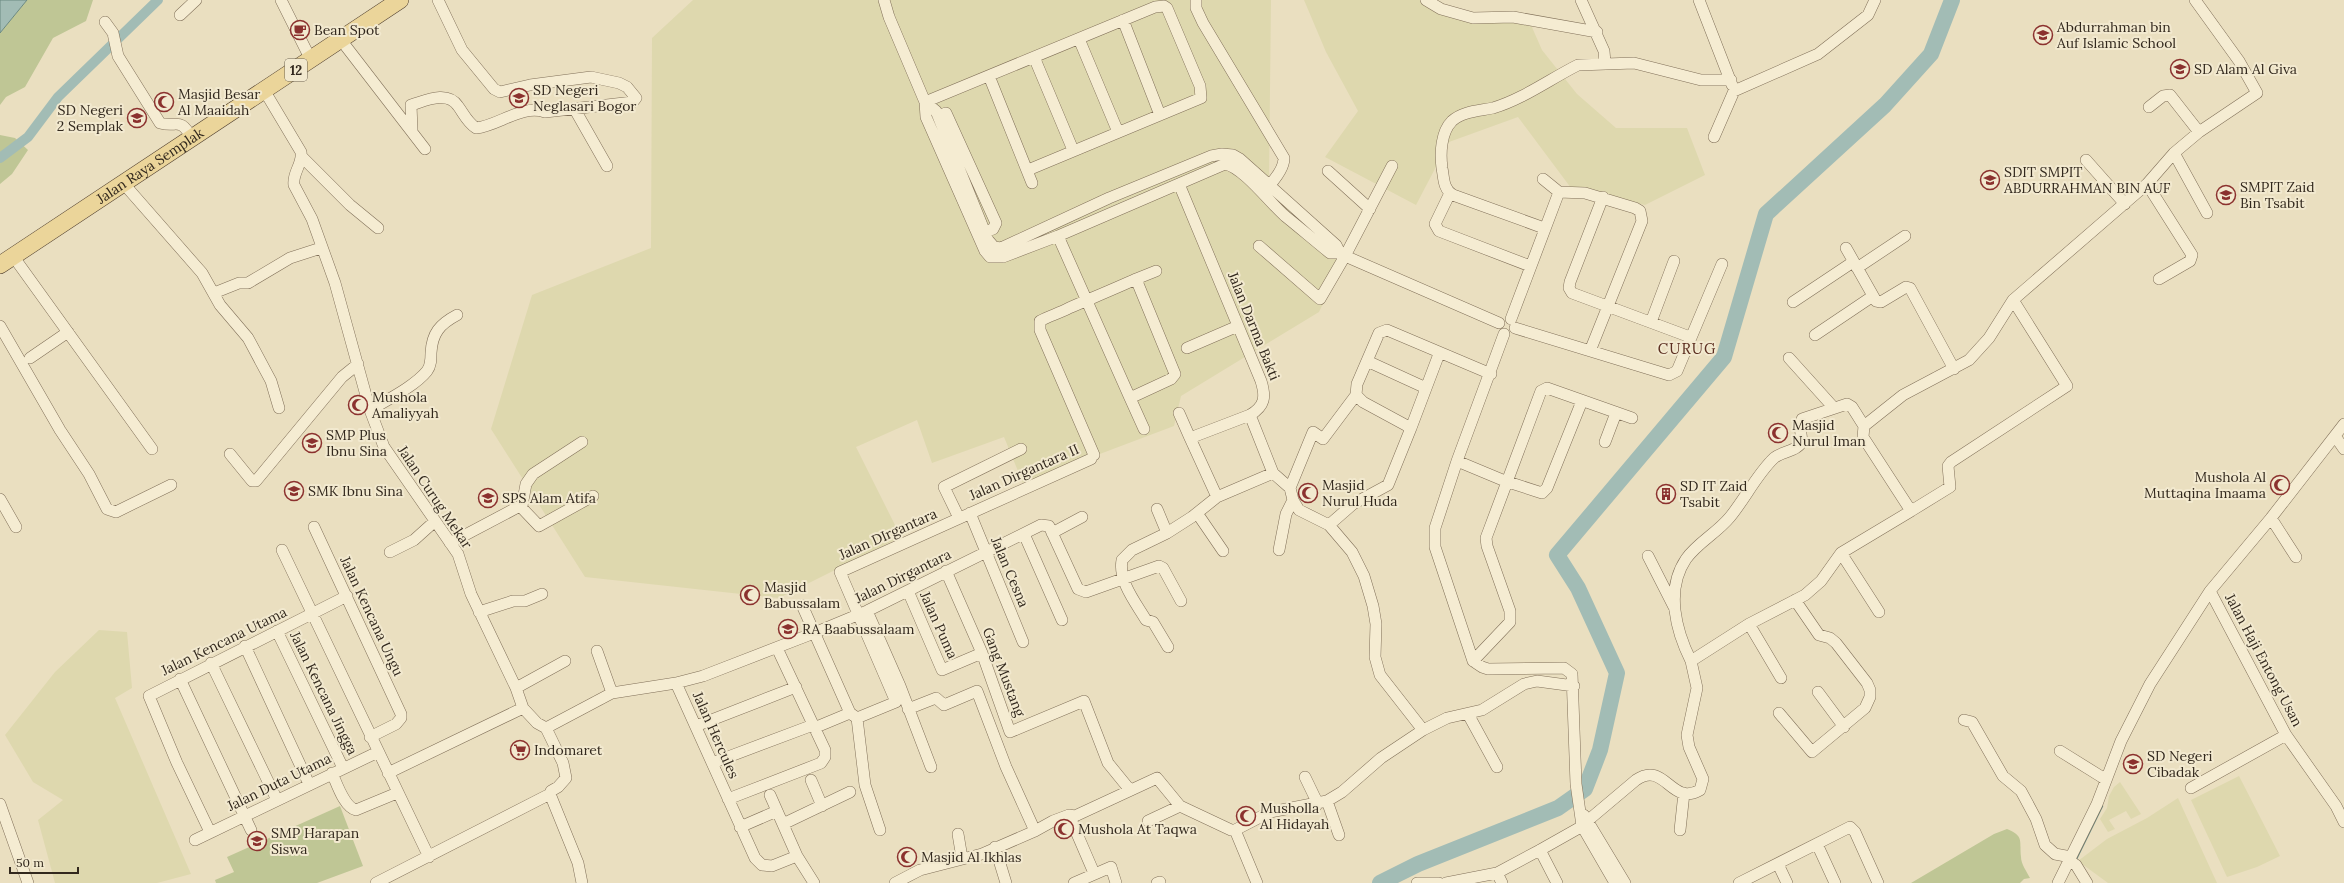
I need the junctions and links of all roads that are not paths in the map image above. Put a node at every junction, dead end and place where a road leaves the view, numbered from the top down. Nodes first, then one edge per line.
1 (196, 0) edge
2 (281, 0) edge
3 (438, 0) edge
4 (884, 0) edge
5 (1196, 0) edge
6 (1426, 0) edge
7 (1581, 0) edge
8 (1699, 0) edge
9 (1875, 0) edge
10 (2195, 0) edge
11 (390, 3) edge
12 (180, 14) dead end
13 (1123, 20) junction
14 (105, 22) dead end
15 (1597, 32) junction
16 (1079, 39) junction
17 (341, 40) junction
18 (1034, 57) junction
19 (311, 60) junction
20 (1605, 63) junction
21 (989, 76) junction
22 (1731, 80) junction
23 (264, 90) junction
24 (1734, 91) junction
25 (925, 102) junction
26 (2149, 107) dead end
27 (574, 108) junction
28 (1160, 115) junction
29 (412, 130) junction
30 (1118, 132) junction
31 (2199, 132) junction
32 (1714, 137) dead end
33 (192, 138) junction
34 (425, 149) dead end
35 (1073, 150) junction
36 (2174, 153) junction
37 (302, 157) junction
38 (2086, 160) dead end
39 (606, 166) dead end
40 (1392, 166) dead end
41 (1028, 170) junction
42 (1328, 171) dead end
43 (1543, 179) dead end
44 (1032, 183) dead end
45 (124, 184) junction
46 (1179, 184) junction
47 (2147, 184) junction
48 (1265, 190) junction
49 (1559, 192) junction
50 (1450, 193) junction
51 (1603, 197) junction
52 (1109, 198) junction
53 (2124, 204) junction
54 (1370, 209) junction
55 (1115, 211) junction
56 (2207, 213) dead end
57 (378, 228) dead end
58 (1544, 228) junction
59 (1058, 236) junction
60 (1905, 236) dead end
61 (1259, 246) dead end
62 (321, 248) junction
63 (1846, 248) dead end
64 (1343, 255) junction
65 (6, 261) edge
66 (1674, 261) dead end
67 (1722, 264) dead end
68 (1855, 265) junction
69 (1530, 266) junction
70 (1156, 271) dead end
71 (1136, 279) junction
72 (2159, 279) dead end
73 (214, 293) junction
74 (1873, 296) junction
75 (2013, 300) junction
76 (1087, 301) junction
77 (1794, 302) dead end
78 (1609, 308) junction
79 (457, 315) dead end
80 (1651, 322) junction
81 (1499, 323) junction
82 (1513, 323) junction
83 (0, 326) edge
84 (1238, 326) junction
85 (68, 332) junction
86 (1504, 334) junction
87 (1815, 335) dead end
88 (1690, 337) junction
89 (1187, 348) dead end
90 (1590, 351) junction
91 (1439, 354) junction
92 (30, 358) dead end
93 (1789, 358) dead end
94 (1367, 361) junction
95 (358, 364) junction
96 (1954, 369) junction
97 (1491, 374) junction
98 (1426, 388) junction
99 (1356, 395) junction
100 (1130, 398) junction
101 (1582, 401) junction
102 (279, 408) dead end
103 (1834, 408) junction
104 (370, 410) junction
105 (1616, 412) junction
106 (1179, 413) dead end
107 (1250, 415) junction
108 (1632, 418) dead end
109 (2344, 424) edge
110 (1864, 426) junction
111 (1411, 428) junction
112 (1144, 429) dead end
113 (2335, 436) junction
114 (1190, 438) junction
115 (582, 442) dead end
116 (1604, 442) dead end
117 (152, 449) dead end
118 (2344, 449) edge
119 (1022, 450) dead end
120 (230, 454) dead end
121 (1457, 461) junction
122 (1273, 473) junction
123 (1505, 481) junction
124 (171, 485) dead end
125 (1290, 488) junction
126 (593, 496) dead end
127 (1217, 497) junction
128 (1293, 500) junction
129 (1, 503) edge
130 (522, 506) junction
131 (1157, 509) dead end
132 (1911, 511) junction
133 (970, 513) junction
134 (1197, 513) junction
135 (1082, 517) dead end
136 (959, 518) junction
137 (2271, 518) junction
138 (434, 522) junction
139 (1329, 525) junction
140 (16, 527) dead end
141 (314, 527) dead end
142 (1052, 533) junction
143 (1167, 533) junction
144 (1024, 534) junction
145 (450, 543) junction
146 (282, 550) dead end
147 (1279, 550) dead end
148 (1223, 551) dead end
149 (390, 552) dead end
150 (985, 553) junction
151 (1841, 553) junction
152 (1648, 556) dead end
153 (2296, 557) dead end
154 (946, 571) junction
155 (1123, 578) junction
156 (908, 591) junction
157 (2210, 591) junction
158 (542, 594) dead end
159 (347, 596) junction
160 (1795, 600) junction
161 (1181, 601) dead end
162 (802, 605) dead end
163 (1674, 608) junction
164 (480, 612) junction
165 (1879, 612) dead end
166 (863, 613) junction
167 (313, 615) junction
168 (1062, 620) dead end
169 (1749, 624) junction
170 (277, 631) junction
171 (814, 633) junction
172 (1024, 642) dead end
173 (245, 646) junction
174 (1168, 647) dead end
175 (777, 648) junction
176 (597, 651) dead end
177 (982, 653) junction
178 (565, 661) dead end
179 (1473, 661) junction
180 (1691, 661) junction
181 (211, 663) junction
182 (1781, 678) dead end
183 (180, 679) junction
184 (676, 683) junction
185 (1574, 686) junction
186 (796, 687) junction
187 (516, 688) junction
188 (1818, 692) dead end
189 (612, 693) junction
190 (899, 698) junction
191 (523, 708) junction
192 (908, 709) junction
193 (1779, 713) dead end
194 (1468, 714) junction
195 (854, 715) junction
196 (1964, 720) dead end
197 (696, 726) junction
198 (814, 726) junction
199 (1844, 727) junction
200 (546, 728) junction
201 (1423, 730) junction
202 (2286, 735) junction
203 (370, 737) junction
204 (2060, 751) dead end
205 (378, 752) junction
206 (712, 763) junction
207 (932, 766) dead end
208 (1497, 767) dead end
209 (343, 768) junction
210 (332, 773) junction
211 (388, 773) junction
212 (1305, 777) dead end
213 (2105, 779) junction
214 (811, 780) dead end
215 (309, 784) junction
216 (2191, 788) dead end
217 (1130, 790) junction
218 (850, 792) dead end
219 (398, 793) junction
220 (1684, 793) junction
221 (550, 794) junction
222 (770, 795) dead end
223 (728, 799) junction
224 (278, 800) junction
225 (1323, 803) junction
226 (0, 804) edge
227 (822, 806) junction
228 (1180, 806) junction
229 (777, 811) junction
230 (1069, 815) junction
231 (244, 816) junction
232 (1148, 821) dead end
233 (2344, 822) edge
234 (1585, 823) junction
235 (783, 824) junction
236 (740, 827) junction
237 (251, 830) dead end
238 (880, 830) dead end
239 (1235, 830) junction
240 (1680, 830) dead end
241 (5, 831) edge
242 (1035, 831) junction
243 (210, 832) junction
244 (958, 834) dead end
245 (1339, 835) dead end
246 (195, 840) dead end
247 (1817, 844) junction
248 (995, 847) junction
249 (1540, 850) junction
250 (797, 856) junction
251 (429, 857) junction
252 (962, 858) junction
253 (2072, 861) junction
254 (1778, 864) junction
255 (1094, 873) junction
256 (1496, 873) junction
257 (1253, 882) edge
258 (28, 883) edge
259 (376, 883) edge
260 (582, 883) edge
261 (814, 883) edge
262 (895, 883) edge
263 (1006, 883) edge
264 (1074, 883) edge
265 (1116, 883) edge
266 (1417, 883) edge
267 (1439, 883) edge
268 (1446, 883) edge
269 (1502, 883) edge
270 (1558, 883) edge
271 (1615, 883) edge
272 (1624, 883) edge
273 (1740, 883) edge
274 (1787, 883) edge
275 (1834, 883) edge
276 (1878, 883) edge
277 (2058, 883) edge
278 (2087, 883) edge

1 - 12 street
2 - 19 street
3 - 27 street
4 - 25 street
5 - 48 street
6 - 15 street
7 - 15 street
8 - 22 street
9 - 24 street
10 - 31 street
11 - 17 main road, Jalan Raya Semplak / 12
13 - 16 street
13 - 28 street
13 - 28 street
14 - 33 street
15 - 20 street
16 - 18 street
16 - 30 street
17 - 19 main road, Jalan Raya Semplak / 12
17 - 29 street
18 - 21 street
18 - 35 street
19 - 23 main road, Jalan Raya Semplak / 12
20 - 22 street
20 - 50 street
21 - 25 street
21 - 41 street
22 - 24 street
23 - 33 main road, Jalan Raya Semplak / 12
23 - 37 street
24 - 32 street
25 - 52 street
25 - 59 street
26 - 31 street
27 - 29 street
27 - 39 street
28 - 30 street
29 - 34 street
30 - 35 street
31 - 36 street
33 - 45 main road, Jalan Raya Semplak / 12
35 - 41 street
36 - 47 street
36 - 56 street
37 - 57 street
37 - 62 street, Jalan Curug Mekar
38 - 53 street
40 - 54 street
41 - 44 street
42 - 54 street
43 - 49 street
45 - 65 main road, Jalan Raya Semplak / 12
45 - 73 street
46 - 48 street
46 - 55 street
46 - 84 street, Jalan Darma Bakti
47 - 53 street
47 - 72 street
48 - 52 street
48 - 64 street
49 - 51 street
49 - 58 street
50 - 58 street
50 - 69 street
51 - 78 street
51 - 78 street
52 - 55 street
53 - 75 street
54 - 64 street
55 - 59 street
58 - 69 street
59 - 76 street
60 - 68 street
61 - 64 street
62 - 73 street
62 - 95 street, Jalan Curug Mekar
63 - 68 street
64 - 81 street
65 - 85 street
66 - 80 street
67 - 88 street
68 - 74 street
68 - 77 street
69 - 82 street
70 - 71 street
71 - 76 street
71 - 100 street
73 - 102 street
74 - 87 street
74 - 96 street
75 - 96 street
75 - 132 street
76 - 100 street
76 - 133 street, Jalan Dirgantara II
78 - 80 street
78 - 90 street
79 - 104 street
80 - 88 street
81 - 82 street
81 - 86 street
82 - 86 street
82 - 90 street
83 - 124 street
84 - 89 street
84 - 107 street, Jalan Darma Bakti
85 - 92 street
85 - 117 street
86 - 97 street
88 - 90 street
91 - 94 street
91 - 97 street
91 - 98 street
93 - 103 street
94 - 98 street
94 - 99 street
95 - 104 street, Jalan Curug Mekar
95 - 120 street
96 - 110 street
97 - 121 street
98 - 111 street
99 - 111 street
99 - 125 street
100 - 112 street
101 - 105 street
101 - 123 street
101 - 123 street
103 - 110 street
103 - 163 street
104 - 138 street, Jalan Curug Mekar
105 - 108 street
105 - 116 street
106 - 114 street
107 - 114 street
107 - 122 street
109 - 113 street, Jalan Haji Entong Usan
110 - 132 street
111 - 139 street
113 - 118 street
113 - 137 street, Jalan Haji Entong Usan
114 - 127 street
115 - 130 street
119 - 136 street
121 - 123 street
121 - 179 street
122 - 125 street
122 - 127 street
123 - 179 street
125 - 128 street
126 - 130 street
127 - 134 street
128 - 139 street
128 - 147 street
129 - 140 street
130 - 145 street
131 - 143 street
132 - 151 street
133 - 136 street, Jalan DIrgantara
133 - 150 street, Jalan Cesna
134 - 143 street
134 - 148 street
135 - 142 street
136 - 166 street, Jalan DIrgantara
137 - 153 street
137 - 157 street, Jalan Haji Entong Usan
138 - 145 street, Jalan Curug Mekar
138 - 149 street
139 - 201 street
141 - 159 street, Jalan Kencana Ungu
142 - 144 street
142 - 155 street
143 - 155 street
144 - 150 street, Jalan Dirgantara
144 - 168 street
145 - 164 street, Jalan Curug Mekar
146 - 167 street
150 - 154 street, Jalan Dirgantara
150 - 172 street, Jalan Cesna
151 - 160 street
151 - 165 street
152 - 163 street
154 - 156 street, Jalan Dirgantara
154 - 177 street, Gang Mustang
155 - 161 street
155 - 174 street
156 - 166 street, Jalan Dirgantara
156 - 177 street, Jalan Puma
157 - 202 street, Jalan Haji Entong Usan
157 - 213 street
158 - 164 street
159 - 167 street, Jalan Kencana Utama
159 - 203 street, Jalan Kencana Ungu
160 - 169 street
160 - 199 street
162 - 171 street
163 - 180 street
164 - 187 street, Jalan Curug Mekar
166 - 171 street, Jalan Dirgantara
166 - 190 street
167 - 170 street, Jalan Kencana Utama
167 - 203 street
169 - 180 street
169 - 182 street
170 - 173 street, Jalan Kencana Utama
170 - 209 street, Jalan Kencana Jingga
171 - 175 street, Jalan Dirgantara
171 - 195 street
173 - 181 street, Jalan Kencana Utama
173 - 215 street
175 - 184 street, Jalan Dirgantara
175 - 186 street
176 - 189 street
177 - 217 street, Gang Mustang
178 - 187 street
179 - 185 street
180 - 220 street
181 - 183 street, Jalan Kencana Utama
181 - 224 street
183 - 231 street
183 - 243 street, Jalan Kencana Utama
184 - 189 street, Jalan Dirgantara
184 - 197 street, Jalan Hercules
185 - 194 street
185 - 234 street
186 - 197 street
186 - 198 street
187 - 191 street, Jalan Curug Mekar
188 - 199 street
189 - 200 street, Jalan Dirgantara
190 - 192 street
190 - 195 street
191 - 200 street, Jalan Curug Mekar
191 - 211 street
192 - 207 street
192 - 242 street
193 - 199 street
194 - 201 street
194 - 208 street
195 - 198 street
195 - 238 street
196 - 253 street
197 - 206 street, Jalan Hercules
198 - 206 street
198 - 223 street
200 - 221 street, Jalan Curug Mekar
201 - 225 street
202 - 216 street
202 - 233 street, Jalan Haji Entong Usan
203 - 205 street
204 - 213 street
205 - 209 street, Jalan Duta Utama
205 - 211 street
206 - 223 street, Jalan Hercules
209 - 210 street, Jalan Duta Utama
210 - 215 street, Jalan Duta Utama
210 - 219 street
211 - 219 street
212 - 225 street
213 - 253 street
214 - 227 street
215 - 224 street, Jalan Duta Utama
217 - 228 street
217 - 230 street
218 - 227 street
219 - 251 street
220 - 234 street
220 - 240 street
221 - 251 street, Jalan Curug Mekar
221 - 260 street
222 - 229 street
223 - 236 street, Jalan Hercules
224 - 231 street, Jalan Duta Utama
225 - 239 street
225 - 245 street
226 - 241 street
227 - 235 street
228 - 232 street
228 - 239 street
229 - 235 street
229 - 236 street
230 - 242 street
230 - 255 street
231 - 237 street
231 - 243 street, Jalan Duta Utama
234 - 249 street
234 - 271 street
234 - 272 street
235 - 250 street
236 - 250 street, Jalan Hercules
239 - 257 street
241 - 258 street
242 - 248 street
243 - 246 street, Jalan Duta Utama
244 - 252 street
247 - 254 street
247 - 275 street
247 - 276 street
248 - 252 street
248 - 263 street
249 - 256 street
249 - 270 street
250 - 261 street
251 - 259 street, Jalan Curug Mekar
252 - 262 street
253 - 277 street
253 - 278 street
254 - 273 street
254 - 274 street
255 - 264 street
255 - 265 street
256 - 268 street
256 - 269 street
266 - 267 street

